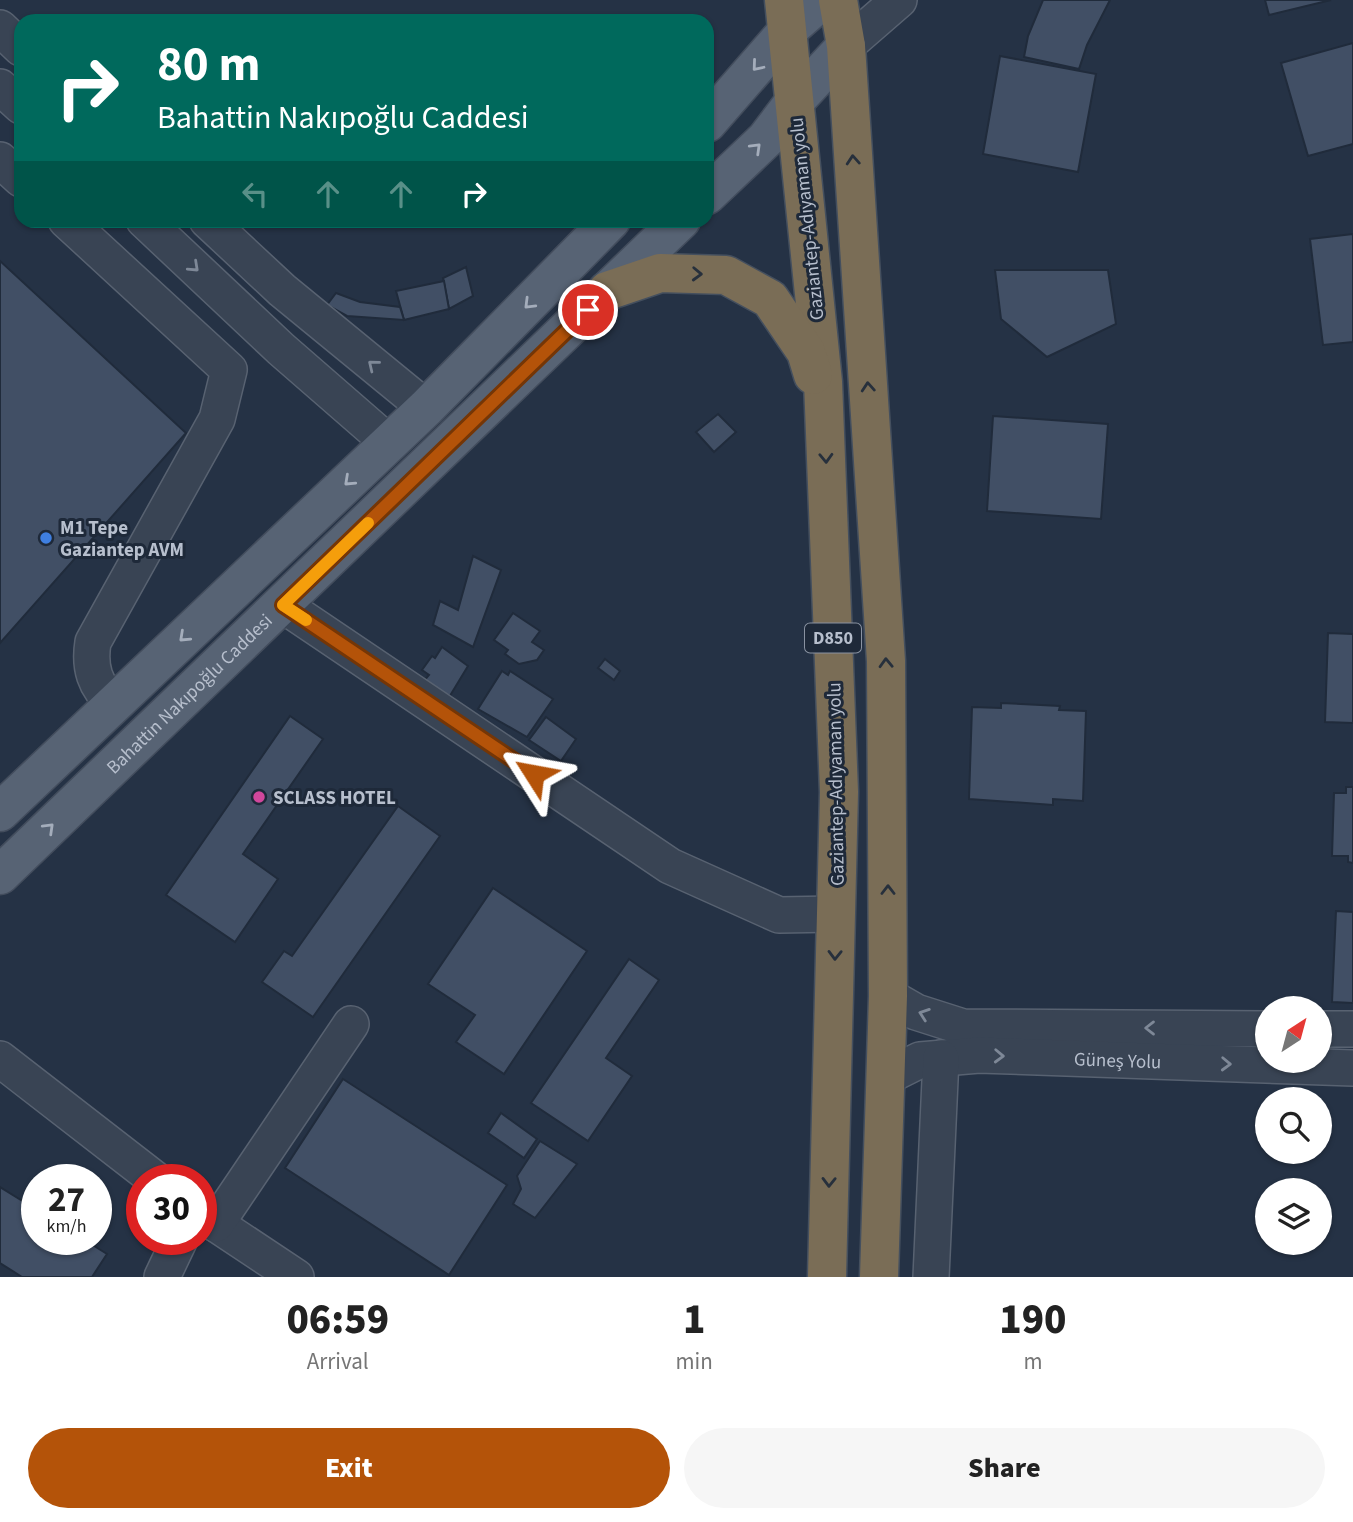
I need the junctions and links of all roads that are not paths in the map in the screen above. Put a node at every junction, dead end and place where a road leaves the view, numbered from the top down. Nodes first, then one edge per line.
1 (822, 0) edge
2 (838, 0) edge
3 (899, 0) edge
4 (786, 15) edge
5 (0, 28) edge
6 (14, 41) edge
7 (846, 46) junction
8 (0, 86) edge
9 (14, 99) edge
10 (794, 102) junction
11 (714, 113) edge
12 (0, 160) edge
13 (14, 173) edge
14 (714, 188) edge
15 (75, 228) edge
16 (152, 228) edge
17 (216, 228) edge
18 (603, 228) edge
19 (673, 228) edge
20 (607, 291) junction
21 (426, 408) junction
22 (824, 413) junction
23 (389, 443) junction
24 (283, 605) junction
25 (114, 704) junction
26 (0, 812) edge
27 (0, 875) edge
28 (836, 914) junction
29 (888, 996) junction
30 (351, 1024) dead end
31 (1255, 1029) edge
32 (1332, 1029) edge
33 (1353, 1029) edge
34 (941, 1058) junction
35 (0, 1059) edge
36 (1353, 1068) edge
37 (886, 1077) junction
38 (135, 1164) edge
39 (217, 1208) edge
40 (217, 1224) edge
41 (172, 1255) edge
42 (162, 1277) edge
43 (296, 1277) edge
44 (827, 1277) edge
45 (879, 1277) edge
46 (931, 1277) edge

1 - 4 main road
2 - 7 highway, D850
3 - 7 street
4 - 10 highway, Gaziantep-Adıyaman yolu / D850
4 -> 11 main road
5 - 6 street
7 - 10 main road
29 -> 7 highway, D850
8 - 9 street
14 -> 10 main road
10 - 22 highway, Gaziantep-Adıyaman yolu / D850
12 - 13 street
15 - 25 street
16 -> 23 street
21 -> 17 street
18 -> 21 main road
19 - 20 main road, Bahattin Nakıpoğlu Caddesi
20 -> 22 highway
20 - 24 main road, Bahattin Nakıpoğlu Caddesi
21 - 23 main road
22 -> 28 highway, Gaziantep-Adıyaman yolu / D850
23 -> 25 main road
27 -> 24 main road, Bahattin Nakıpoğlu Caddesi
24 - 28 street
25 - 26 main road
28 -> 44 highway, Gaziantep-Adıyaman yolu / D850
31 -> 29 street, Güneş Yolu
29 - 37 highway, D850
30 - 39 street
32 - 33 street
34 -> 36 street, Güneş Yolu
34 - 37 street, Güneş Yolu
34 - 46 street
35 - 38 street
37 - 45 highway, D850
40 - 43 street
41 - 42 street

